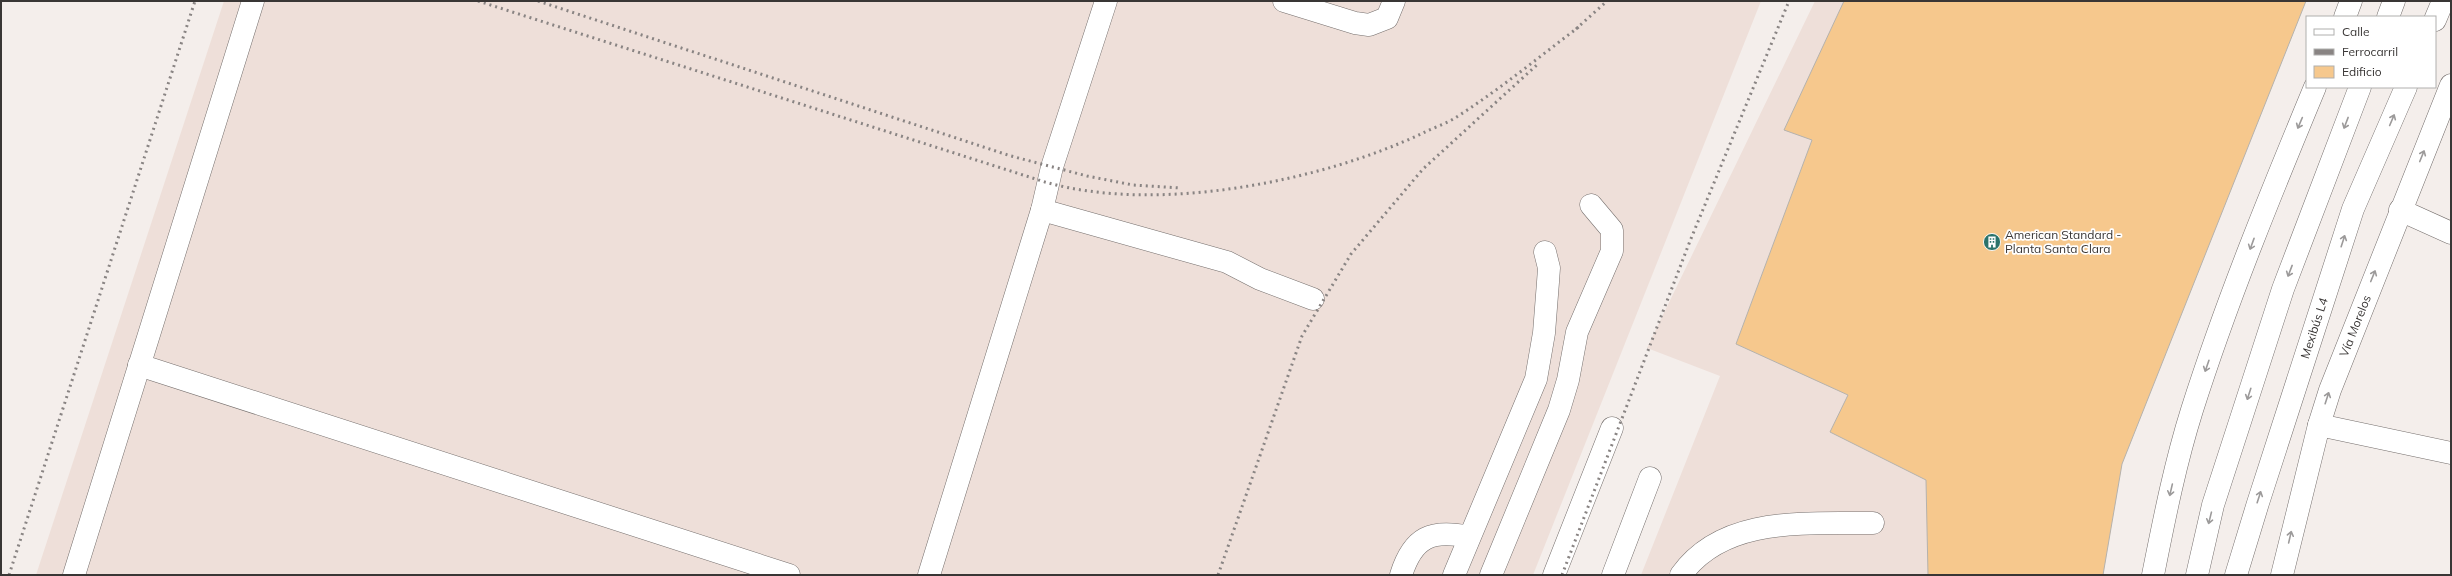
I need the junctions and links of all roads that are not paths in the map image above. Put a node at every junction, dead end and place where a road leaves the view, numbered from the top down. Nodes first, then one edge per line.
1 (253, 1) edge
2 (1106, 1) edge
3 (1284, 1) edge
4 (1394, 1) edge
5 (2351, 1) edge
6 (2394, 1) edge
7 (2443, 1) edge
8 (2345, 16) edge
9 (2388, 16) edge
10 (2436, 18) edge
11 (2451, 85) edge
12 (2315, 88) edge
13 (2360, 88) edge
14 (2406, 88) edge
15 (1591, 205) dead end
16 (1042, 210) junction
17 (2400, 210) junction
18 (2451, 233) edge
19 (1545, 252) dead end
20 (1313, 300) dead end
21 (1571, 358) junction
22 (1540, 360) junction
23 (139, 365) junction
24 (2319, 425) junction
25 (1612, 428) dead end
26 (2451, 453) edge
27 (1650, 478) dead end
28 (1873, 523) dead end
29 (1469, 536) junction
30 (759, 570) edge
31 (74, 575) edge
32 (789, 575) edge
33 (929, 575) edge
34 (1401, 575) edge
35 (1454, 575) edge
36 (1491, 575) edge
37 (1554, 575) edge
38 (1613, 575) edge
39 (1681, 575) edge
40 (2153, 575) edge
41 (2197, 575) edge
42 (2236, 575) edge
43 (2282, 575) edge

1 - 23 main road
2 - 16 main road
3 - 4 main road
5 - 8 main road
6 - 9 main road
7 - 10 main road
17 -> 11 main road, Vía Morelos
12 -> 40 main road
13 -> 41 main road
42 -> 14 main road, Mexibús L4
15 - 21 main road
16 - 20 main road
16 - 33 main road
17 - 18 main road
24 -> 17 main road, Vía Morelos
19 - 22 main road
21 - 22 main road
21 - 36 main road
22 - 29 main road
23 - 30 main road
23 - 31 main road
24 - 26 main road
43 -> 24 main road, Vía Morelos
25 - 37 main road
27 - 38 main road
28 - 39 main road
29 - 34 main road
29 - 35 main road
30 - 32 main road

